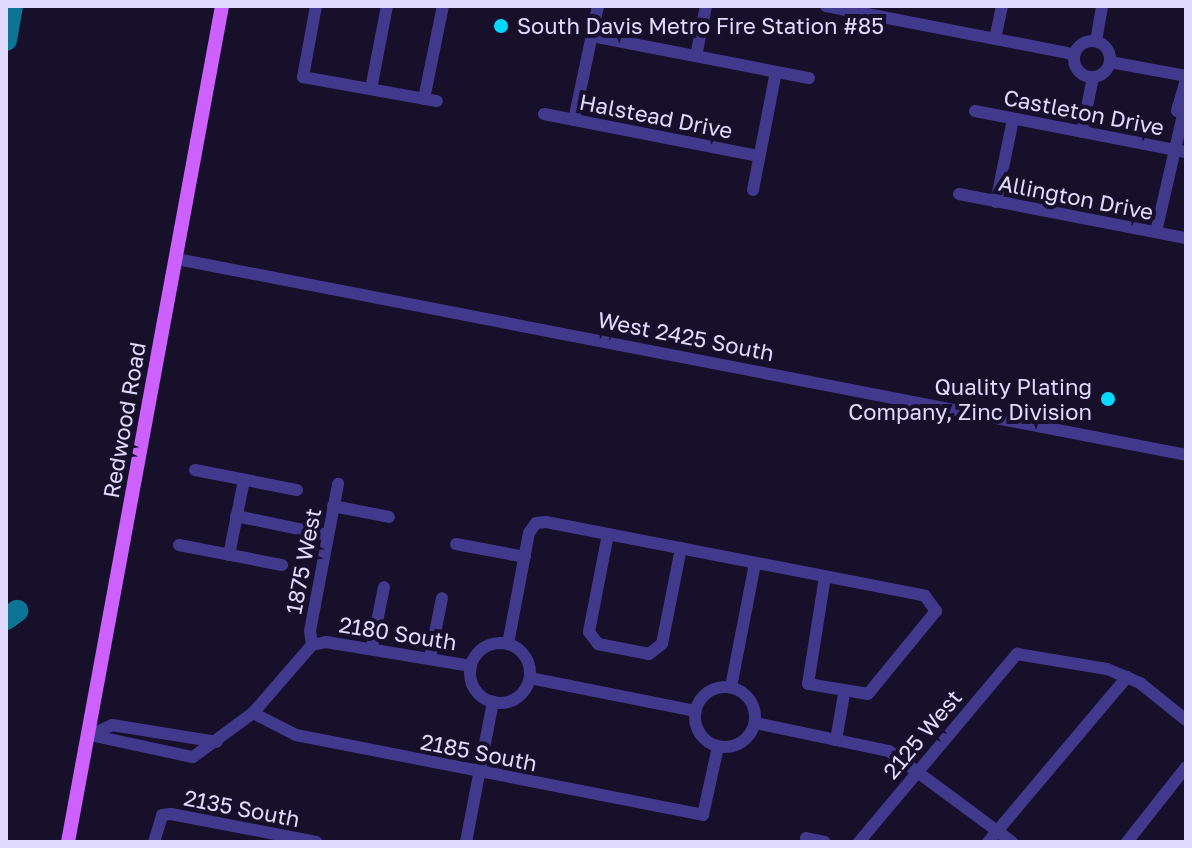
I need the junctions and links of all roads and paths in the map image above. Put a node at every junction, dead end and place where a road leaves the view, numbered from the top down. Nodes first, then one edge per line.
1 (222, 6) edge
2 (316, 6) edge
3 (387, 6) edge
4 (440, 6) edge
5 (598, 6) edge
6 (706, 6) edge
7 (826, 6) edge
8 (904, 6) edge
9 (1002, 6) edge
10 (1102, 6) edge
11 (901, 21) junction
12 (592, 36) junction
13 (995, 39) junction
14 (1096, 41) junction
15 (1074, 54) junction
16 (696, 56) junction
17 (1110, 62) junction
18 (776, 72) junction
19 (1089, 76) junction
20 (809, 78) dead end
21 (1186, 78) edge
22 (371, 89) junction
23 (1186, 102) edge
24 (975, 111) dead end
25 (544, 114) dead end
26 (1013, 119) junction
27 (574, 120) junction
28 (1078, 131) junction
29 (1180, 151) edge
30 (759, 156) junction
31 (753, 190) dead end
32 (959, 194) dead end
33 (996, 202) junction
34 (1156, 232) junction
35 (1186, 238) edge
36 (177, 259) junction
37 (1186, 455) edge
38 (195, 470) dead end
39 (244, 480) junction
40 (338, 484) dead end
41 (297, 490) dead end
42 (333, 506) junction
43 (236, 516) junction
44 (389, 517) dead end
45 (608, 534) junction
46 (328, 535) junction
47 (456, 544) dead end
48 (179, 545) dead end
49 (681, 548) junction
50 (229, 555) junction
51 (525, 557) junction
52 (755, 563) junction
53 (282, 565) dead end
54 (825, 577) junction
55 (384, 587) dead end
56 (442, 598) dead end
57 (508, 644) junction
58 (312, 645) junction
59 (372, 647) junction
60 (430, 658) junction
61 (471, 666) junction
62 (1127, 677) junction
63 (530, 678) junction
64 (731, 687) junction
65 (844, 694) junction
66 (493, 702) junction
67 (695, 711) junction
68 (253, 713) junction
69 (1186, 720) edge
70 (755, 723) junction
71 (90, 735) junction
72 (836, 740) junction
73 (718, 747) junction
74 (1186, 767) edge
75 (917, 771) junction
76 (479, 772) junction
77 (998, 830) junction
78 (806, 838) dead end
79 (68, 842) edge
80 (154, 842) edge
81 (316, 842) edge
82 (466, 842) edge
83 (825, 842) edge
84 (859, 842) edge
85 (988, 842) edge
86 (1012, 842) edge
87 (1127, 842) edge

1 - 36 main road, Redwood Road
2 - 22 street
3 - 22 street
4 - 22 street
5 - 12 street
6 - 16 street
7 - 11 street
8 - 11 street
9 - 13 street
10 - 14 street
11 - 13 street
12 - 16 street
12 - 27 street
13 - 15 street
14 - 15 street
14 - 17 street
15 - 19 street
16 - 18 street
17 - 19 street
17 - 21 street
18 - 20 street
18 - 30 street
19 - 28 street
21 - 29 street
23 - 29 street
24 - 26 street, Castleton Drive
25 - 27 street, Halstead Drive
26 - 28 street, Castleton Drive
26 - 33 street
27 - 30 street, Halstead Drive
28 - 29 street, Castleton Drive
29 - 34 street
30 - 31 street
32 - 33 street, Allington Drive
33 - 34 street, Allington Drive
34 - 35 street, Allington Drive
36 - 37 street, West 2425 South
36 - 71 main road, Redwood Road
38 - 39 street
39 - 41 street
39 - 43 street
40 - 42 street, 1875 West
42 - 44 street
42 - 46 street, 1875 West
43 - 46 street
43 - 50 street
45 - 49 street
45 - 49 street
45 - 51 street
46 - 58 street, 1875 West
47 - 51 street
48 - 50 street
49 - 52 street
50 - 53 street
51 - 57 street
52 - 54 street
52 - 64 street
54 - 65 street
54 - 65 street
55 - 59 street
56 - 60 street
57 - 61 street
57 - 63 street
58 - 59 street, 2180 South
58 - 68 street, 2180 South
59 - 60 street, 2180 South
60 - 61 street, 2180 South
61 - 66 street
62 - 69 street
62 - 75 street, 2125 West
62 - 77 street
63 - 66 street
63 - 67 street
64 - 67 street
64 - 70 street
65 - 72 street
66 - 76 street
67 - 73 street
68 - 71 street, 2180 South
68 - 76 street, 2185 South
70 - 72 street
70 - 73 street
71 - 79 main road, Redwood Road
72 - 75 street
73 - 76 street, 2185 South
74 - 87 street
75 - 77 street
75 - 84 street, 2125 West
76 - 82 street
77 - 85 street
77 - 86 street
78 - 83 street
80 - 81 street, 2135 South

